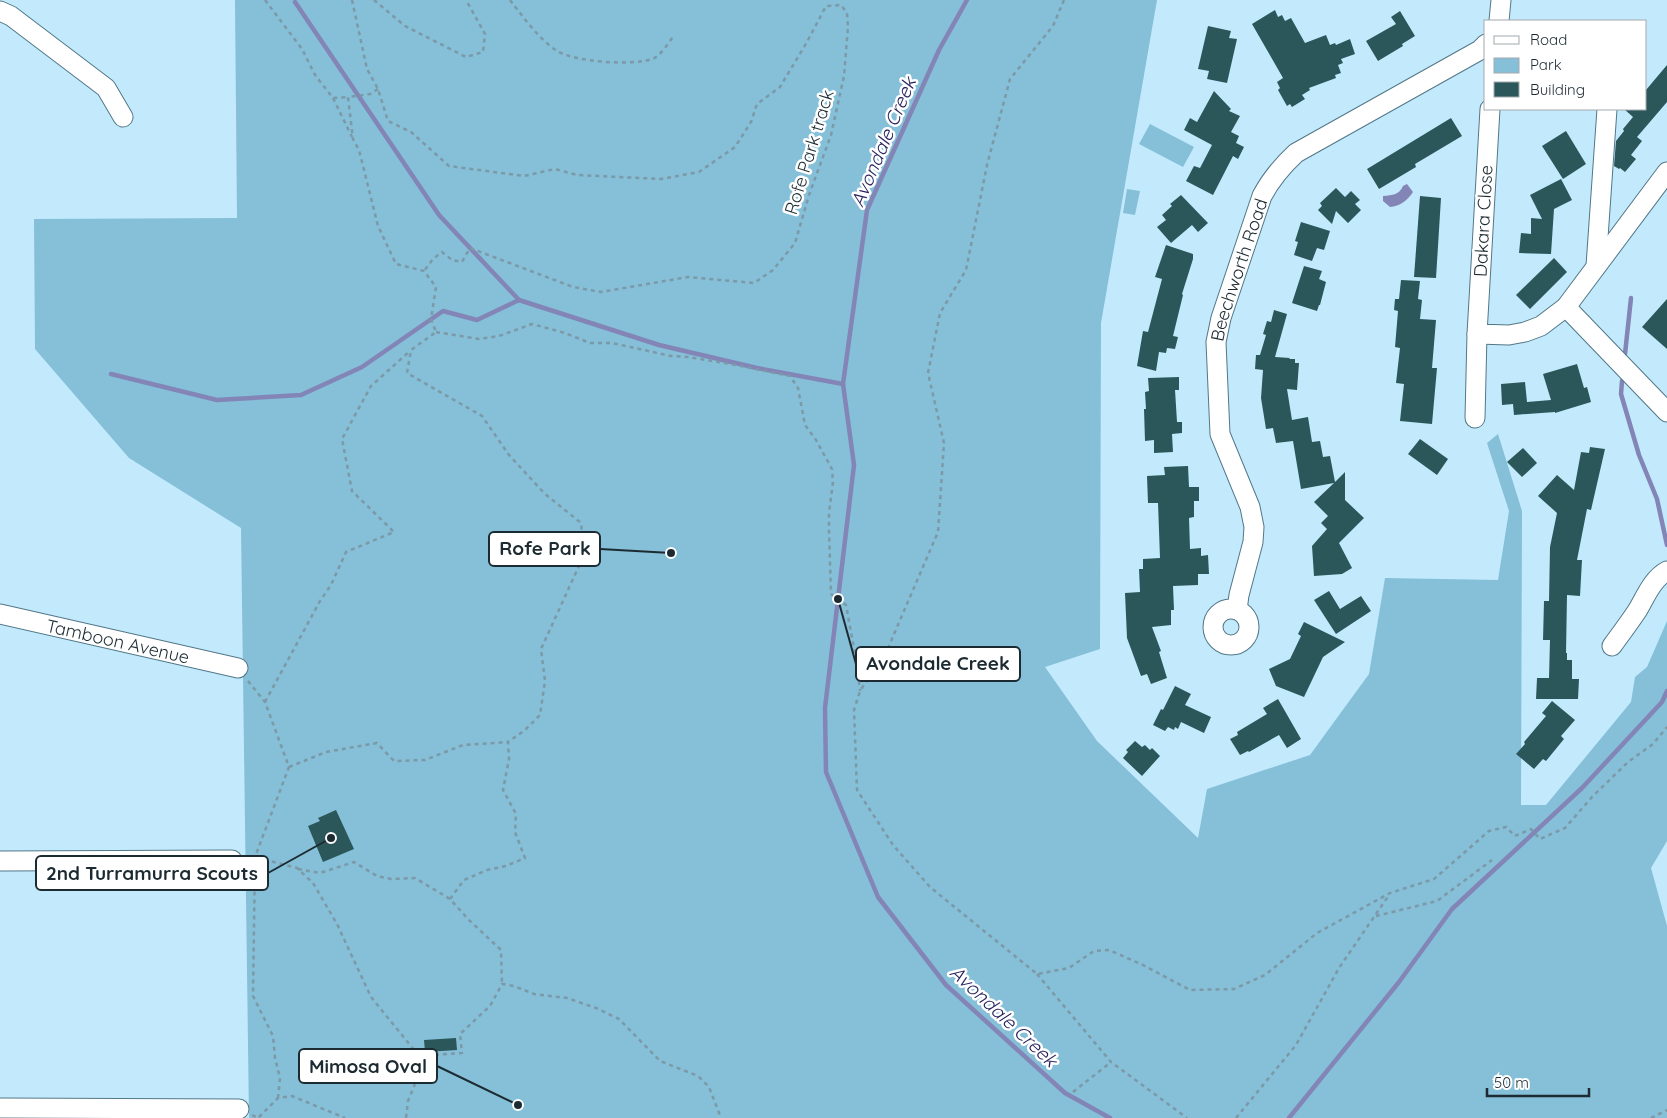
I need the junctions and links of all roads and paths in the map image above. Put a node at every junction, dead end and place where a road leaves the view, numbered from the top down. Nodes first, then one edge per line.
1 (265, 0) edge
2 (352, 0) edge
3 (374, 0) edge
4 (466, 0) edge
5 (510, 0) edge
6 (1064, 0) edge
7 (1501, 0) edge
8 (0, 11) edge
9 (1499, 20) edge
10 (673, 37) dead end
11 (1484, 53) edge
12 (378, 89) junction
13 (348, 96) junction
14 (333, 98) junction
15 (1490, 110) edge
16 (1607, 110) edge
17 (123, 117) dead end
18 (353, 139) junction
19 (1667, 172) edge
20 (1596, 266) junction
21 (424, 271) junction
22 (1566, 307) junction
23 (436, 332) junction
24 (1477, 334) junction
25 (412, 350) junction
26 (1667, 412) edge
27 (1475, 418) dead end
28 (1667, 571) edge
29 (1237, 610) dead end
30 (0, 614) edge
31 (1612, 646) dead end
32 (238, 668) joint
33 (860, 691) junction
34 (265, 702) junction
35 (1667, 727) edge
36 (508, 742) junction
37 (289, 767) junction
38 (255, 857) junction
39 (232, 860) joint
40 (1492, 860) dead end
41 (0, 861) edge
42 (297, 868) junction
43 (1390, 893) junction
44 (450, 899) junction
45 (1374, 916) junction
46 (1037, 974) junction
47 (502, 984) junction
48 (420, 1056) junction
49 (1111, 1062) junction
50 (1073, 1092) dead end
51 (278, 1098) junction
52 (0, 1108) edge
53 (238, 1108) joint
54 (1667, 1110) edge
55 (258, 1118) edge
56 (345, 1118) edge
57 (406, 1118) edge
58 (721, 1118) edge
59 (1187, 1118) edge
60 (1236, 1118) edge
61 (1650, 1118) edge

1 - 14 path
2 - 12 path, Rofe Park track
3 - 4 path
5 - 10 path
6 - 33 path
7 - 9 street
8 - 17 street
11 - 29 street, Beechworth Road
12 - 13 path
12 - 21 path, Rofe Park track
13 - 14 path
13 - 18 path
14 - 18 path
15 - 24 street, Dakara Close
16 - 20 street
18 - 21 path
19 - 20 street
20 - 22 street
21 - 23 path
22 - 24 street
22 - 26 street
23 - 25 path
23 - 33 path
24 - 27 street, Dakara Close
25 - 34 path
25 - 36 path
28 - 31 street
30 - 32 street, Tamboon Avenue
32 - 34 path
33 - 46 path
34 - 37 path
35 - 43 path
36 - 37 path
36 - 44 path
37 - 38 path
38 - 39 path
38 - 42 path
38 - 51 path
39 - 41 street
40 - 45 path
42 - 44 path
42 - 48 path
43 - 45 path
43 - 46 path
44 - 47 path
45 - 60 path
46 - 49 path
47 - 48 path
47 - 58 path
48 - 57 path
49 - 50 path
49 - 59 path
51 - 55 path
51 - 56 path
52 - 53 street
53 - 55 path
54 - 61 path

